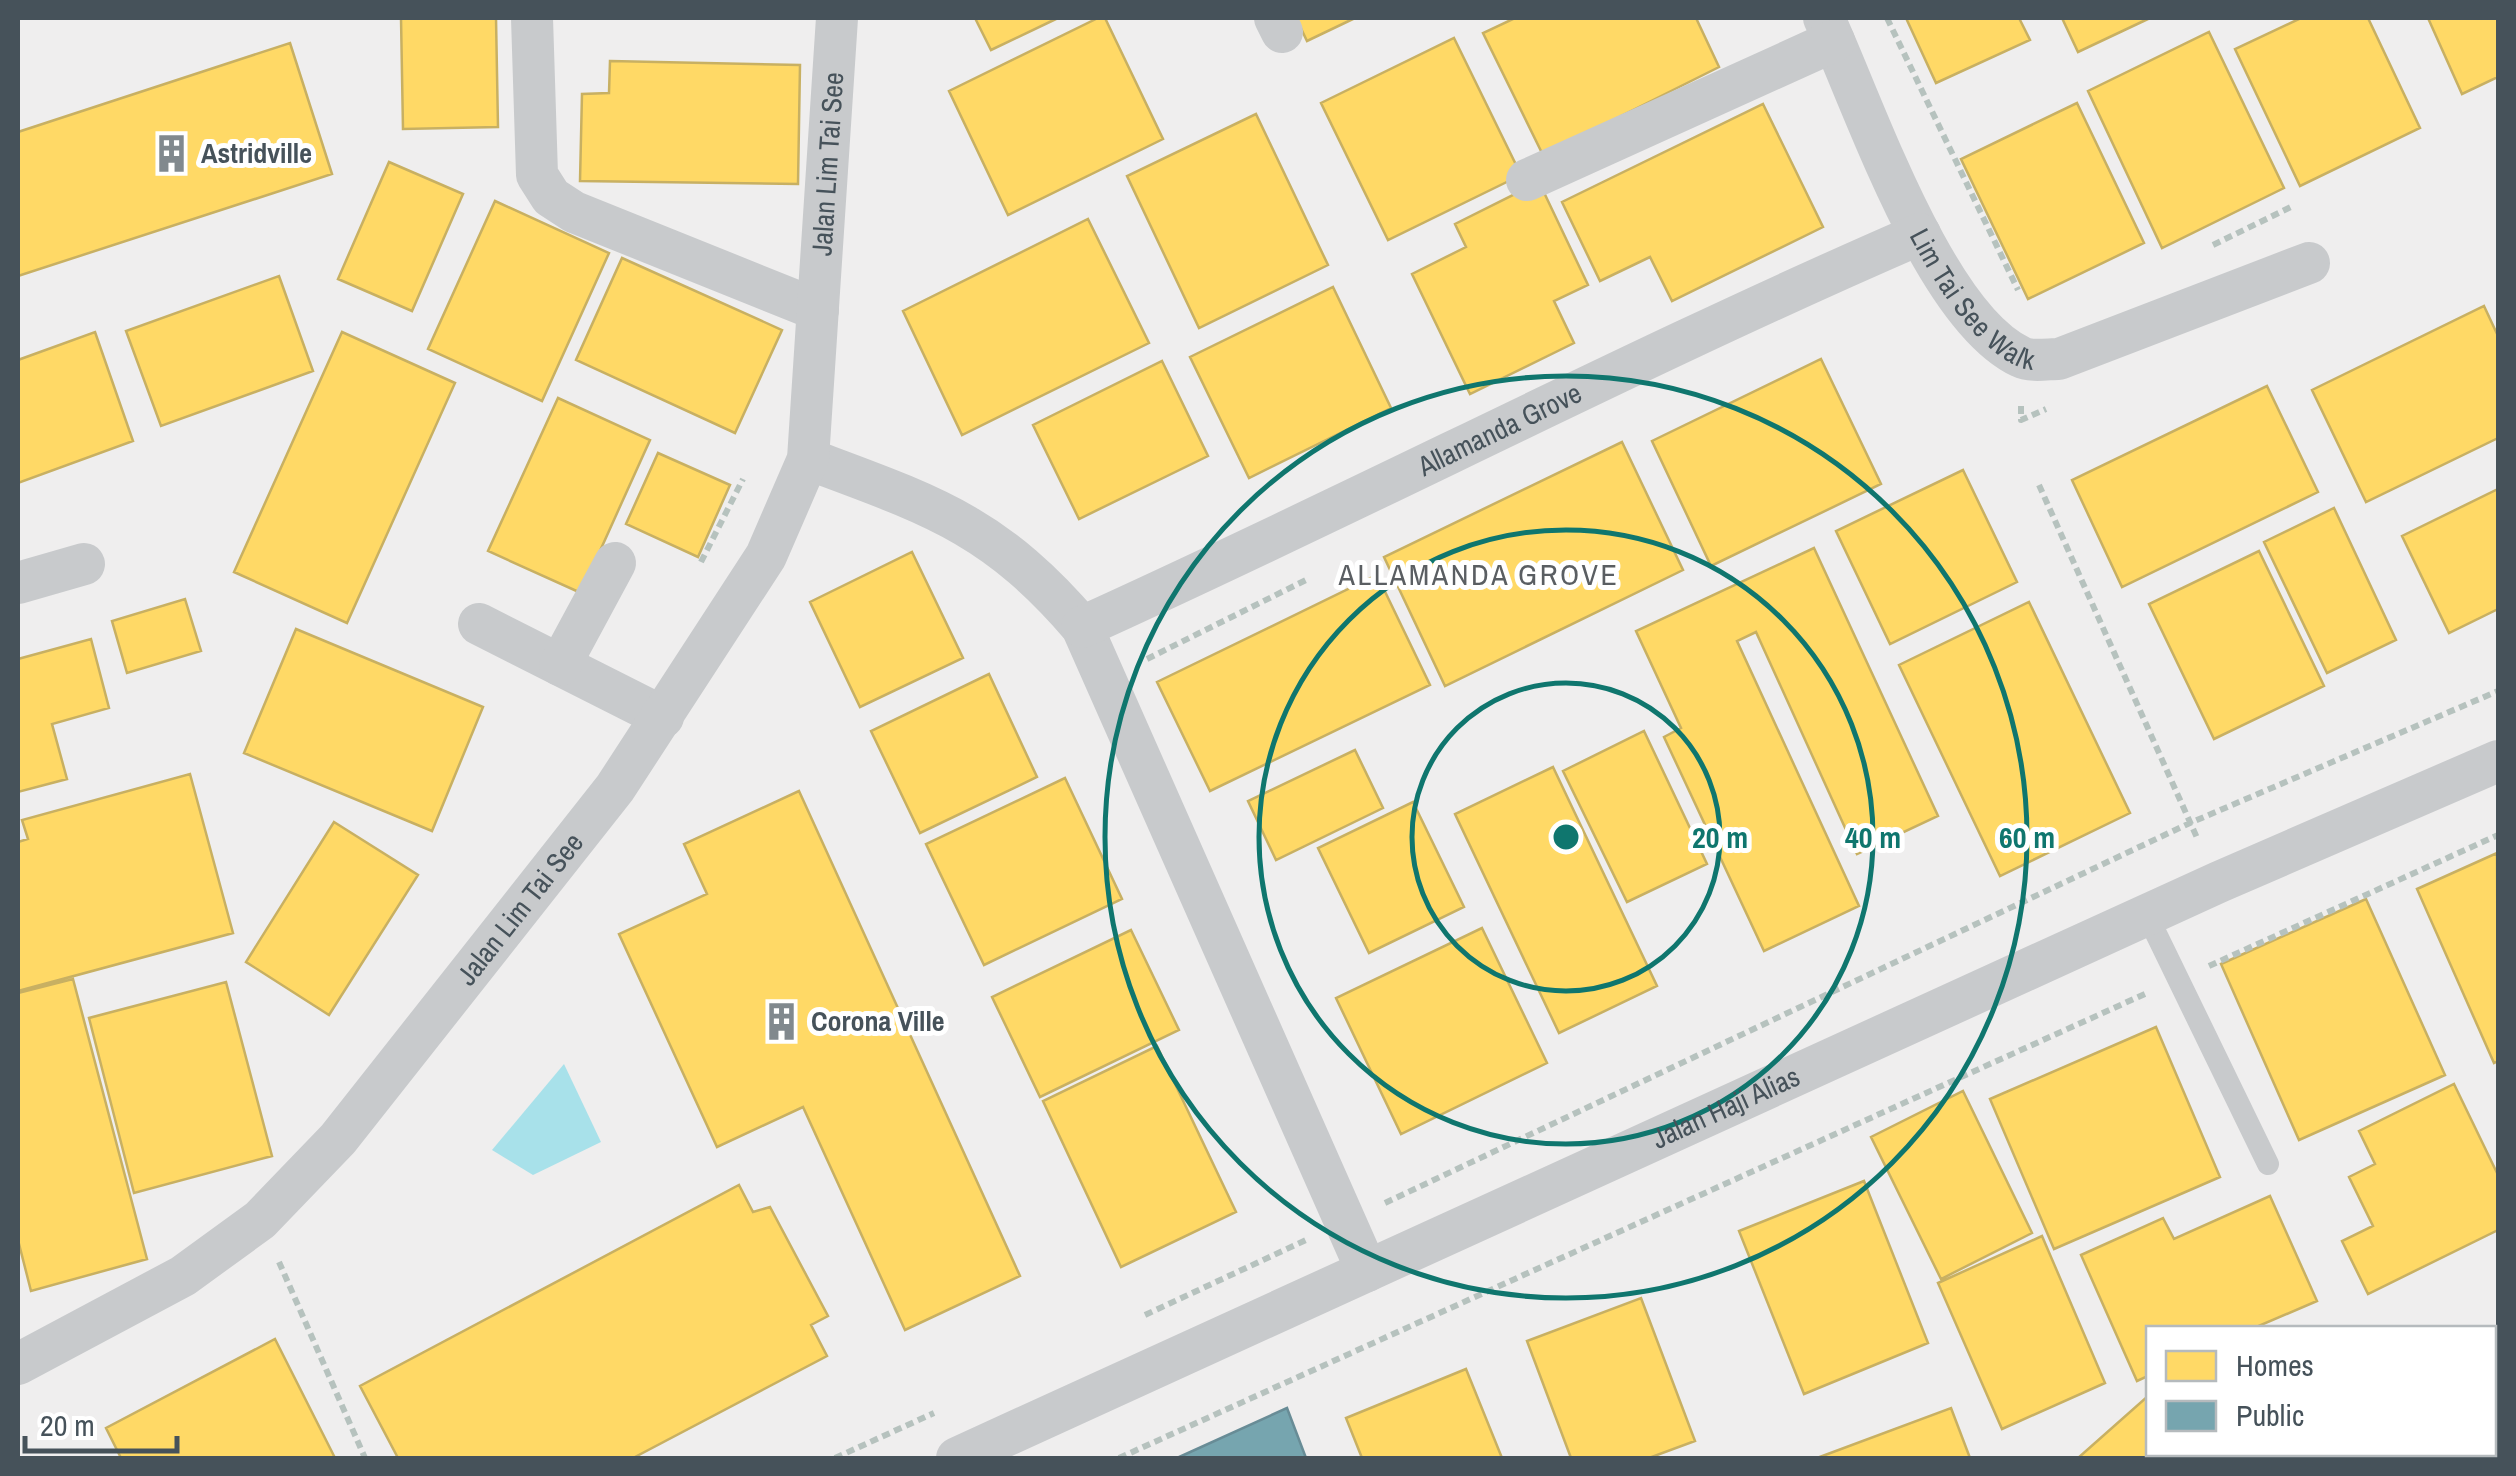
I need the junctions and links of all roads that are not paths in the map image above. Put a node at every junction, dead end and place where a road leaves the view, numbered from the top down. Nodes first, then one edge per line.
1 (532, 18) edge
2 (837, 18) edge
3 (1829, 29) edge
4 (1527, 180) dead end
5 (1920, 234) junction
6 (2309, 263) dead end
7 (818, 310) junction
8 (808, 460) junction
9 (615, 563) dead end
10 (84, 564) dead end
11 (18, 582) edge
12 (480, 624) dead end
13 (1082, 627) junction
14 (560, 664) junction
15 (663, 717) junction
16 (2498, 761) edge
17 (2146, 916) junction
18 (2268, 1164) dead end
19 (1368, 1271) junction
20 (18, 1364) edge
21 (958, 1458) edge

1 - 7 street
2 - 7 street, Jalan Lim Tai See
3 - 4 street
3 - 5 street, Lim Tai See Walk
5 - 6 street, Lim Tai See Walk
5 - 13 street, Allamanda Grove
7 - 8 street, Jalan Lim Tai See
8 - 13 street
8 - 15 street, Jalan Lim Tai See
9 - 14 street
10 - 11 street
12 - 14 street
13 - 19 street
14 - 15 street
15 - 20 street, Jalan Lim Tai See
16 - 17 street, Jalan Haji Alias
17 - 18 lane
17 - 19 street, Jalan Haji Alias
19 - 21 street, Jalan Haji Alias

